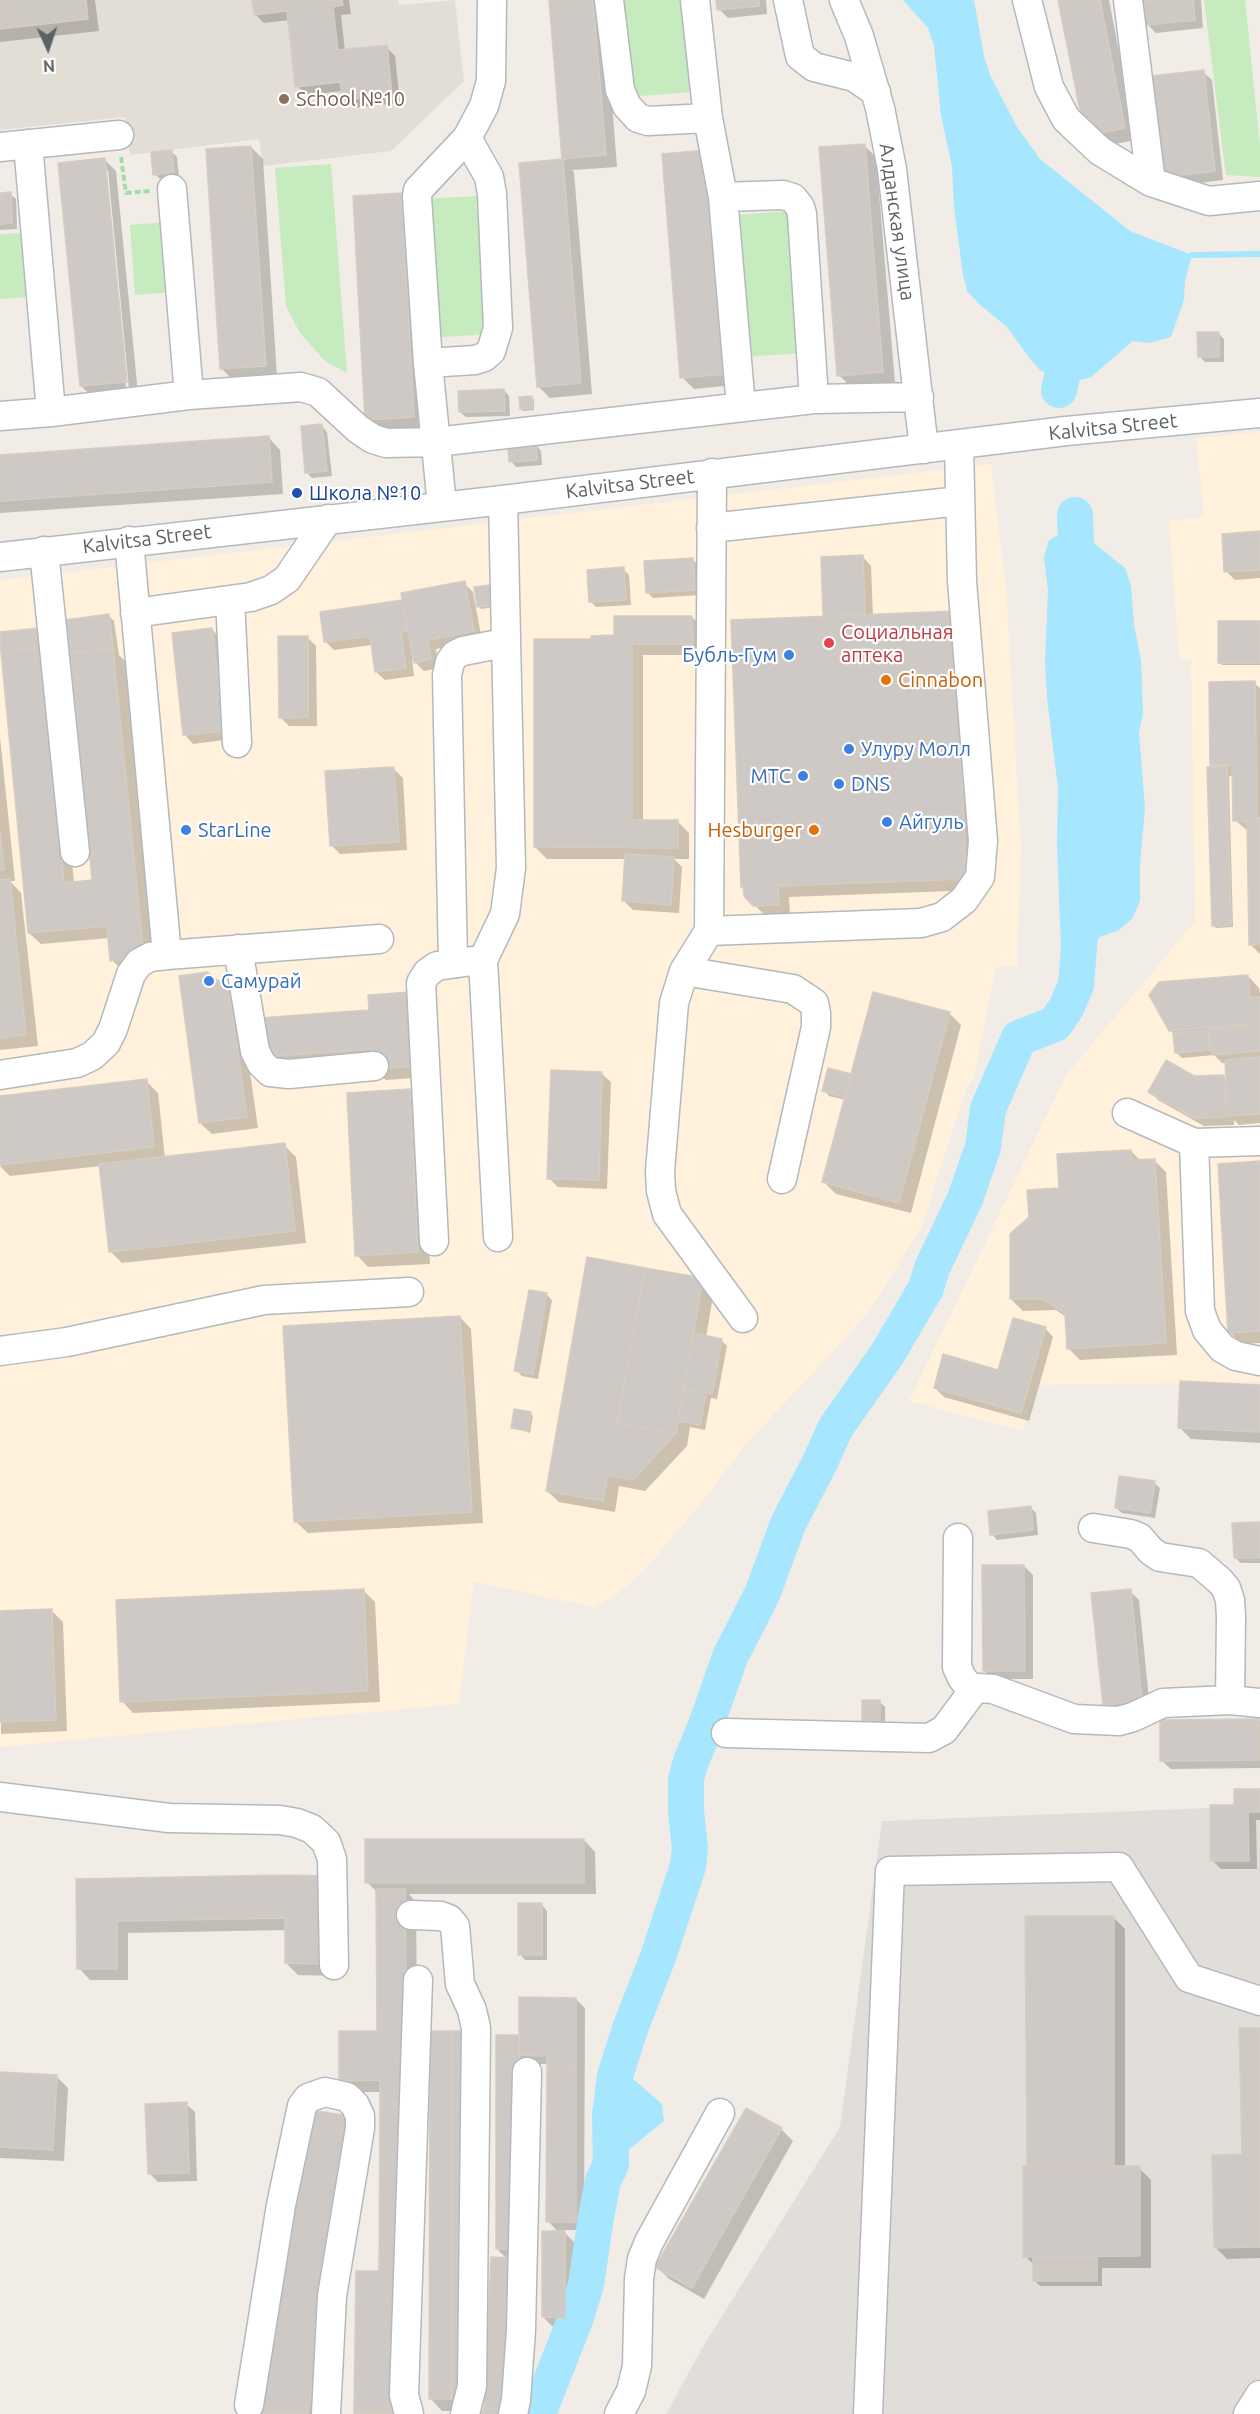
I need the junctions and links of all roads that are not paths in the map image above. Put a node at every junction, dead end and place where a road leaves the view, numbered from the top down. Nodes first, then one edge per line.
1 (492, 0) edge
2 (609, 0) edge
3 (695, 0) edge
4 (788, 0) edge
5 (844, 0) edge
6 (1027, 0) edge
7 (1128, 0) edge
8 (876, 92) junction
9 (708, 118) junction
10 (119, 135) road end
11 (467, 138) junction
12 (28, 144) junction
13 (0, 147) edge
14 (1151, 182) junction
15 (172, 189) road end
16 (1260, 196) edge
17 (723, 198) junction
18 (429, 363) junction
19 (189, 395) junction
20 (919, 397) junction
21 (814, 399) junction
22 (741, 407) junction
23 (51, 412) junction
24 (1260, 413) edge
25 (0, 416) edge
26 (436, 442) junction
27 (959, 445) junction
28 (924, 449) junction
29 (712, 473) junction
30 (503, 500) junction
31 (960, 501) junction
32 (442, 506) junction
33 (328, 519) junction
34 (711, 528) junction
35 (129, 541) junction
36 (44, 551) junction
37 (0, 556) edge
38 (230, 600) junction
39 (135, 612) junction
40 (504, 643) junction
41 (237, 743) dead end
42 (75, 852) dead end
43 (709, 931) junction
44 (379, 939) dead end
45 (238, 950) junction
46 (167, 955) junction
47 (483, 960) junction
48 (453, 962) junction
49 (684, 971) junction
50 (374, 1066) dead end
51 (0, 1076) edge
52 (1127, 1113) dead end
53 (1260, 1140) edge
54 (1194, 1143) junction
55 (783, 1179) dead end
56 (498, 1237) dead end
57 (434, 1241) dead end
58 (409, 1292) dead end
59 (743, 1318) dead end
60 (0, 1351) edge
61 (1260, 1361) edge
62 (1093, 1528) dead end
63 (958, 1538) dead end
64 (973, 1691) junction
65 (1230, 1700) junction
66 (1260, 1703) edge
67 (726, 1733) dead end
68 (0, 1797) edge
69 (411, 1915) dead end
70 (334, 1965) dead end
71 (418, 1980) dead end
72 (1260, 2001) edge
73 (526, 2072) dead end
74 (720, 2113) dead end
75 (1260, 2395) edge
76 (249, 2405) dead end
77 (326, 2414) edge
78 (410, 2414) edge
79 (465, 2414) edge
80 (513, 2414) edge
81 (619, 2414) edge
82 (868, 2414) edge
83 (1248, 2414) edge

1 - 11 street
2 - 9 street
3 - 9 street
4 - 8 street
5 - 8 street, Алданская улица
6 - 14 street
7 - 14 street
8 - 20 street, Алданская улица
9 - 17 street
10 - 12 street
11 - 18 street
11 - 18 street
12 - 13 street
12 - 23 street
14 - 16 street
15 - 19 street
17 - 21 street
17 - 22 street
18 - 26 street
19 - 23 street
19 - 26 street
20 - 21 street
20 - 28 street, Алданская улица
21 - 22 street
22 - 26 street
23 - 25 street
24 - 27 street, Kalvitsa Street
26 - 32 street
27 - 28 street, Kalvitsa Street
27 - 31 street
28 - 29 street, Kalvitsa Street
29 - 30 street, Kalvitsa Street
29 - 34 street
30 - 32 street, Kalvitsa Street
30 - 40 street
31 - 34 street
31 - 43 street
32 - 33 street, Kalvitsa Street
33 - 35 street, Kalvitsa Street
33 - 38 street
34 - 43 street
35 - 36 street, Kalvitsa Street
35 - 39 street
36 - 37 street, Kalvitsa Street
36 - 42 street
38 - 39 street
38 - 41 street
39 - 46 street
40 - 47 street
40 - 48 street
43 - 49 street
44 - 45 street
45 - 46 street
45 - 50 street
46 - 51 street
47 - 48 street
47 - 56 street
48 - 57 street
49 - 55 street
49 - 59 street
52 - 54 street
53 - 54 street
54 - 61 street
58 - 60 street
62 - 65 street
63 - 64 street
64 - 65 street
64 - 67 street
65 - 66 street
68 - 70 street
69 - 79 street
71 - 78 street
72 - 82 street
73 - 80 street
74 - 81 street
75 - 83 street
76 - 77 street

